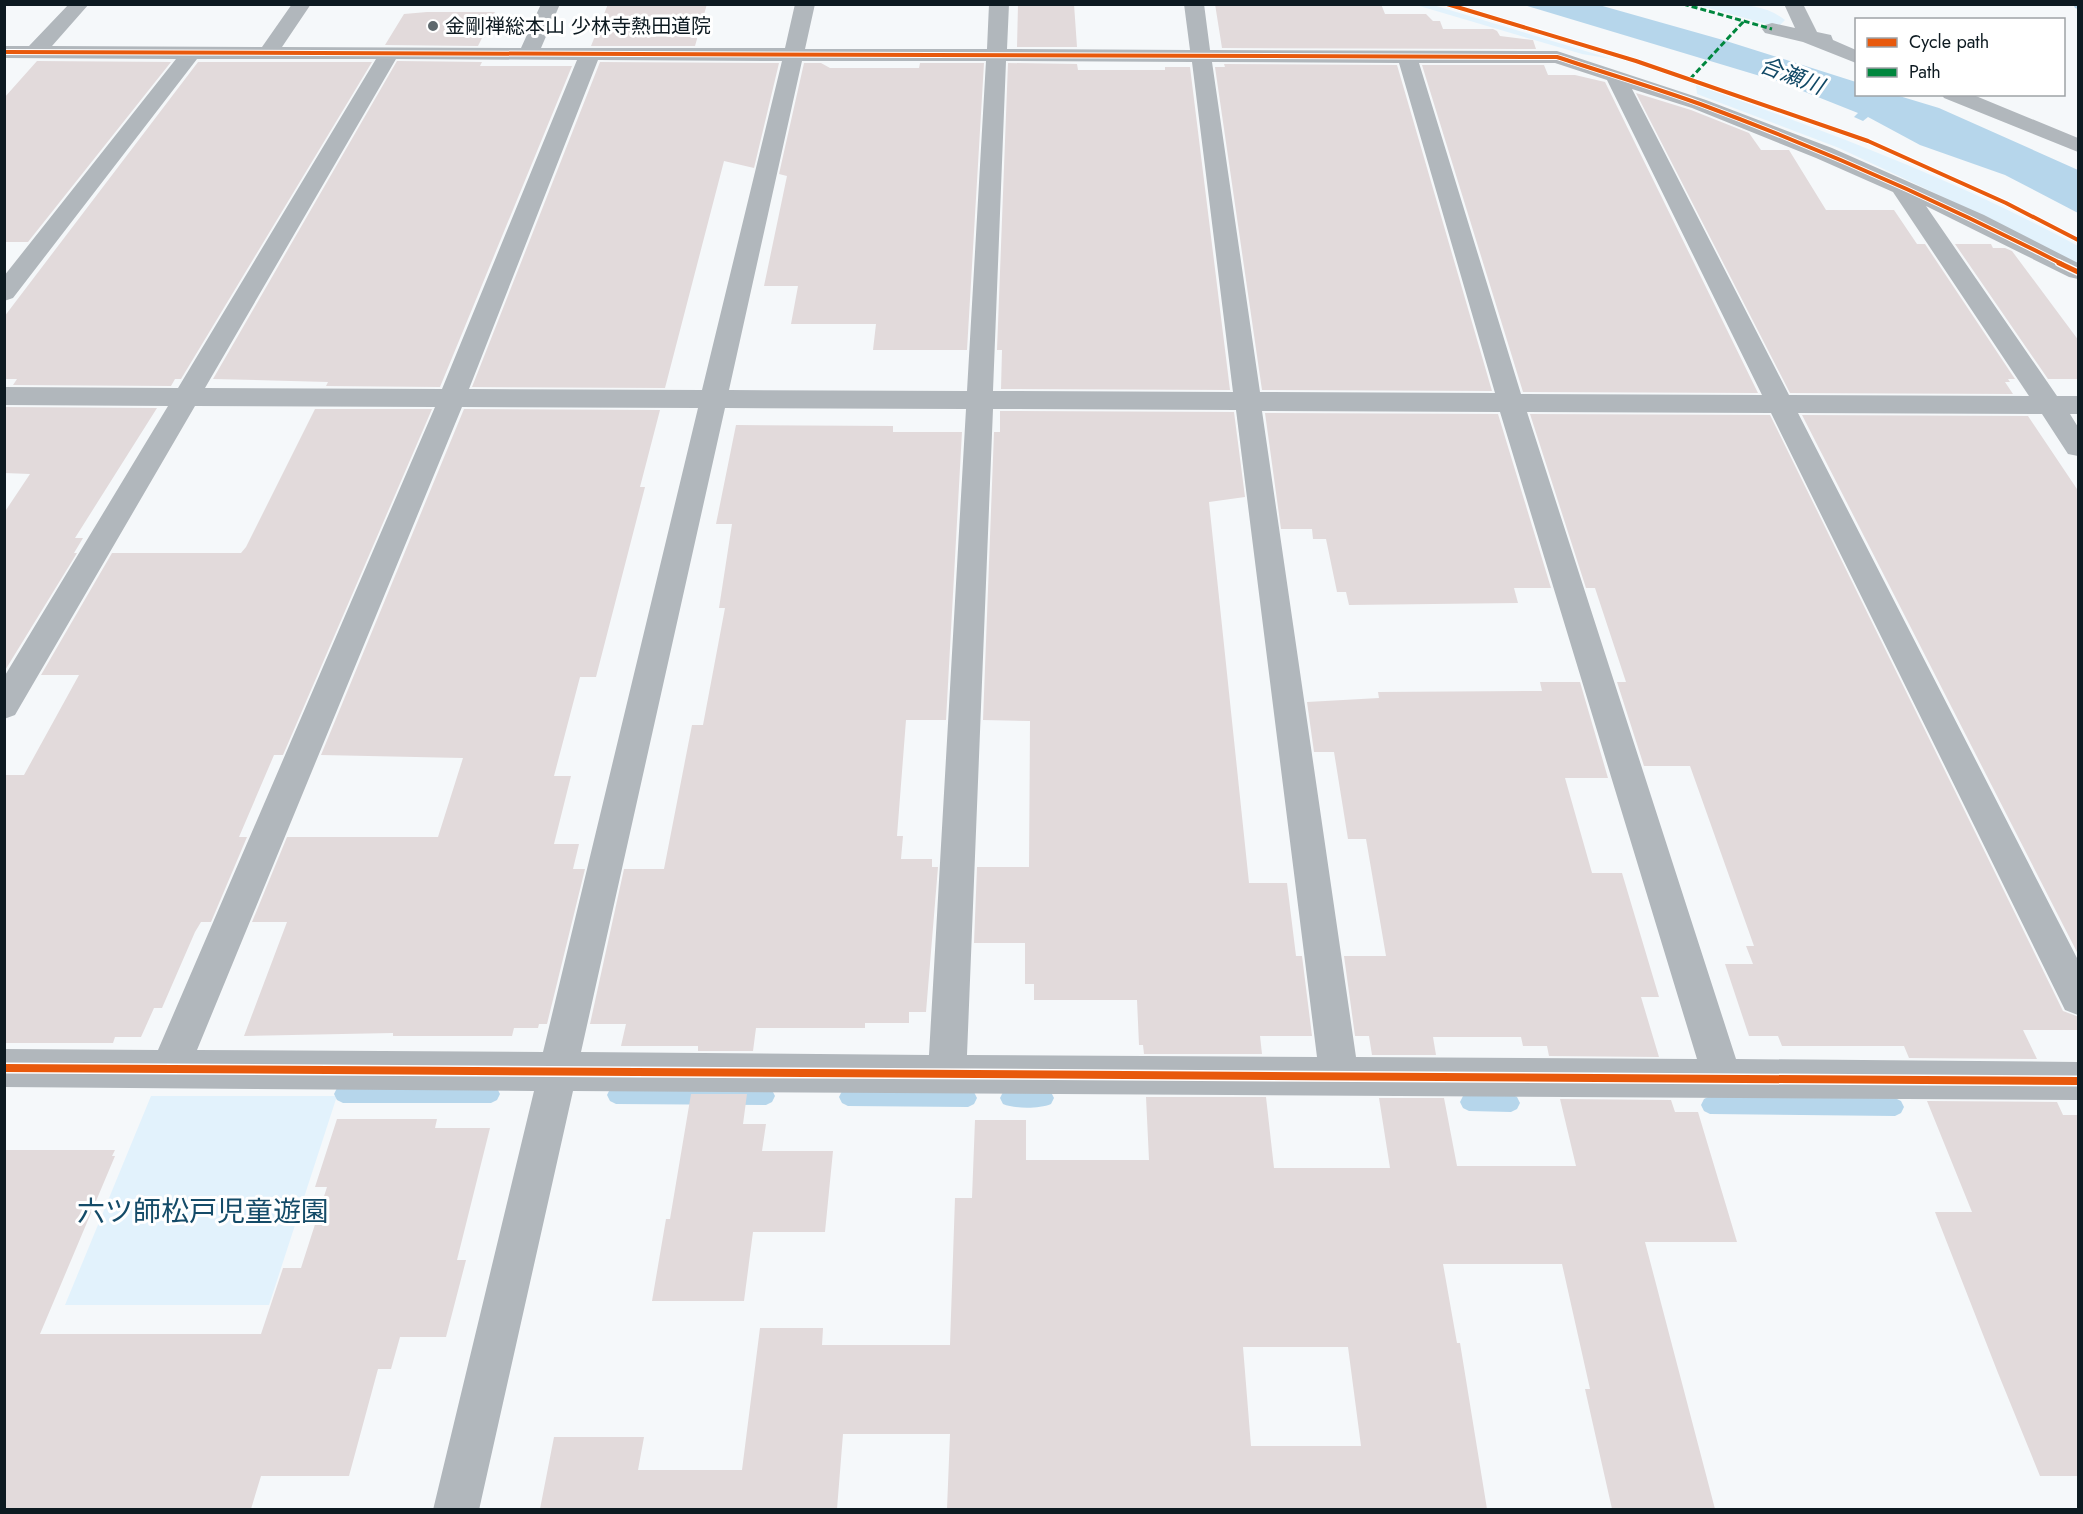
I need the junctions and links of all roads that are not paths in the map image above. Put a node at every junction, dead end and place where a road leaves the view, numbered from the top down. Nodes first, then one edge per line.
1 (80, 4) edge
2 (302, 4) edge
3 (551, 4) edge
4 (805, 4) edge
5 (999, 4) edge
6 (1194, 4) edge
7 (1793, 4) edge
8 (1772, 29) dead end
9 (1809, 37) junction
10 (1855, 44) edge
11 (4, 52) edge
12 (35, 52) junction
13 (190, 53) junction
14 (268, 53) junction
15 (389, 54) junction
16 (528, 54) junction
17 (590, 54) junction
18 (794, 55) junction
19 (997, 55) junction
20 (1201, 56) junction
21 (1407, 56) junction
22 (1855, 56) edge
23 (1616, 78) junction
24 (1956, 96) edge
25 (2079, 146) edge
26 (1901, 187) junction
27 (2079, 272) edge
28 (4, 293) edge
29 (4, 396) edge
30 (186, 396) junction
31 (452, 398) junction
32 (714, 399) junction
33 (979, 400) junction
34 (1248, 401) junction
35 (1511, 403) junction
36 (1781, 404) junction
37 (2050, 405) junction
38 (2079, 405) edge
39 (2079, 447) edge
40 (4, 706) edge
41 (2079, 997) edge
42 (4, 1068) edge
43 (170, 1068) junction
44 (559, 1071) junction
45 (947, 1074) junction
46 (1339, 1077) junction
47 (1723, 1080) junction
48 (2079, 1082) edge
49 (456, 1509) edge

1 - 12 street
2 - 14 street
3 - 16 street
4 - 18 street
5 - 19 street
6 - 20 street
7 - 9 street
8 - 9 street
9 - 10 street
9 - 22 street
11 - 12 street
12 - 13 street
13 - 14 street
13 - 28 street
14 - 15 street
15 - 16 street
15 - 30 street
16 - 17 street
17 - 18 street
17 - 31 street
18 - 19 street
18 - 32 street
19 - 20 street
19 - 33 street
20 - 21 street
20 - 34 street
21 - 23 street
21 - 35 street
23 - 26 street
23 - 36 street
24 - 25 street
26 - 27 street
26 - 37 street
29 - 30 street
30 - 31 street
30 - 40 street
31 - 32 street
31 - 43 street
32 - 33 street
32 - 44 street
33 - 34 street
33 - 45 street
34 - 35 street
34 - 46 street
35 - 36 street
35 - 47 street
36 - 37 street
36 - 41 street
37 - 38 street
37 - 39 street
42 - 43 street
43 - 44 street
44 - 45 street
44 - 49 street
45 - 46 street
46 - 47 street
47 - 48 street

